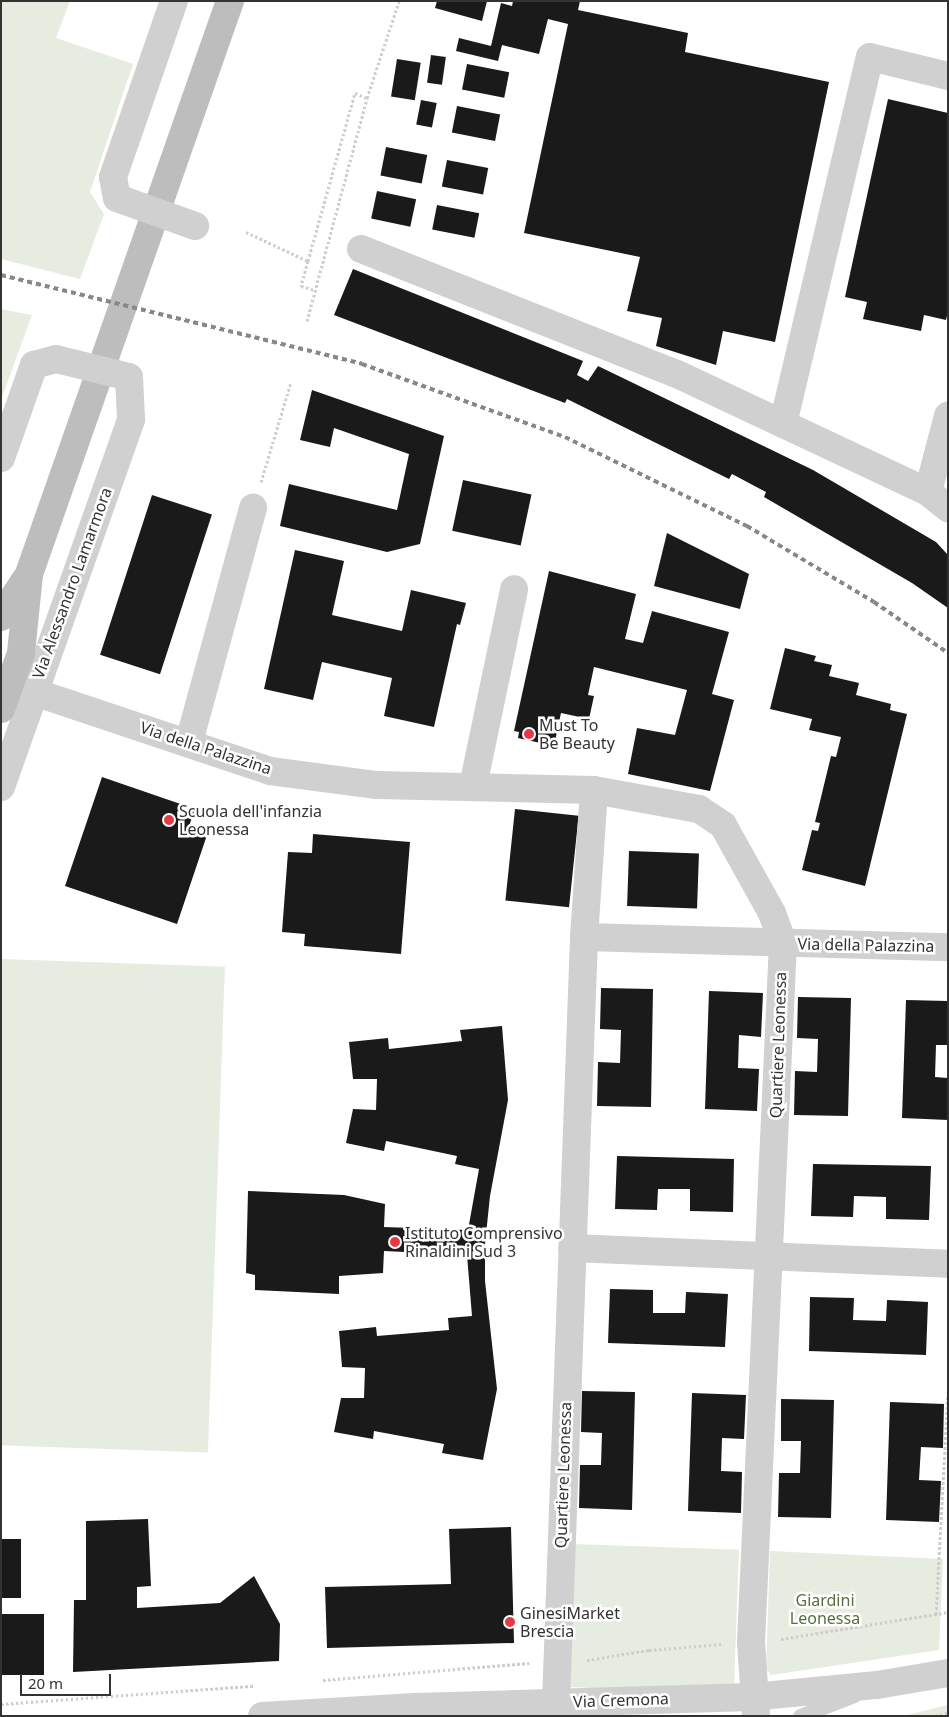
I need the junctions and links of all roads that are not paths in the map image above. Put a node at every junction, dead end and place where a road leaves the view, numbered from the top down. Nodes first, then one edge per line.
1 (174, 1) edge
2 (230, 1) edge
3 (948, 76) edge
4 (195, 226) dead end
5 (361, 249) dead end
6 (948, 416) edge
7 (783, 424) junction
8 (1, 458) edge
9 (938, 500) edge
10 (253, 508) road end
11 (29, 574) junction
12 (514, 589) dead end
13 (1, 617) edge
14 (34, 692) junction
15 (1, 709) edge
16 (189, 742) junction
17 (473, 786) junction
18 (1, 787) edge
19 (594, 790) junction
20 (584, 937) junction
21 (782, 943) junction
22 (948, 947) edge
23 (572, 1248) junction
24 (769, 1256) junction
25 (948, 1264) edge
26 (948, 1673) edge
27 (877, 1685) junction
28 (556, 1702) junction
29 (754, 1706) edge
30 (415, 1711) edge
31 (262, 1716) edge
32 (800, 1716) edge

1 - 4 street, bridge
2 - 11 main road, Via Alessandro Lamarmora
3 - 7 street
5 - 7 street
6 - 9 street
7 - 9 street
8 - 14 street, Via Alessandro Lamarmora, bridge
10 - 16 street
11 - 13 main road, Via Alessandro Lamarmora
11 - 15 main road, Via Alessandro Lamarmora
12 - 17 street
14 - 16 street, Via della Palazzina
14 - 18 street, Via Alessandro Lamarmora
16 - 17 street, Via della Palazzina
17 - 19 street, Via della Palazzina
19 - 20 street, Quartiere Leonessa
19 - 21 street, Via della Palazzina
20 - 21 street
20 - 23 street, Quartiere Leonessa
21 - 22 street, Via della Palazzina
21 - 24 street, Quartiere Leonessa
23 - 24 street
23 - 28 street, Quartiere Leonessa
24 - 25 street
24 - 29 street, Quartiere Leonessa
26 - 27 street, Via Cremona
27 - 29 street, Via Cremona
27 - 32 lane
28 - 29 street, Via Cremona
28 - 30 street, Via Cremona
30 - 31 street, Via Cremona

